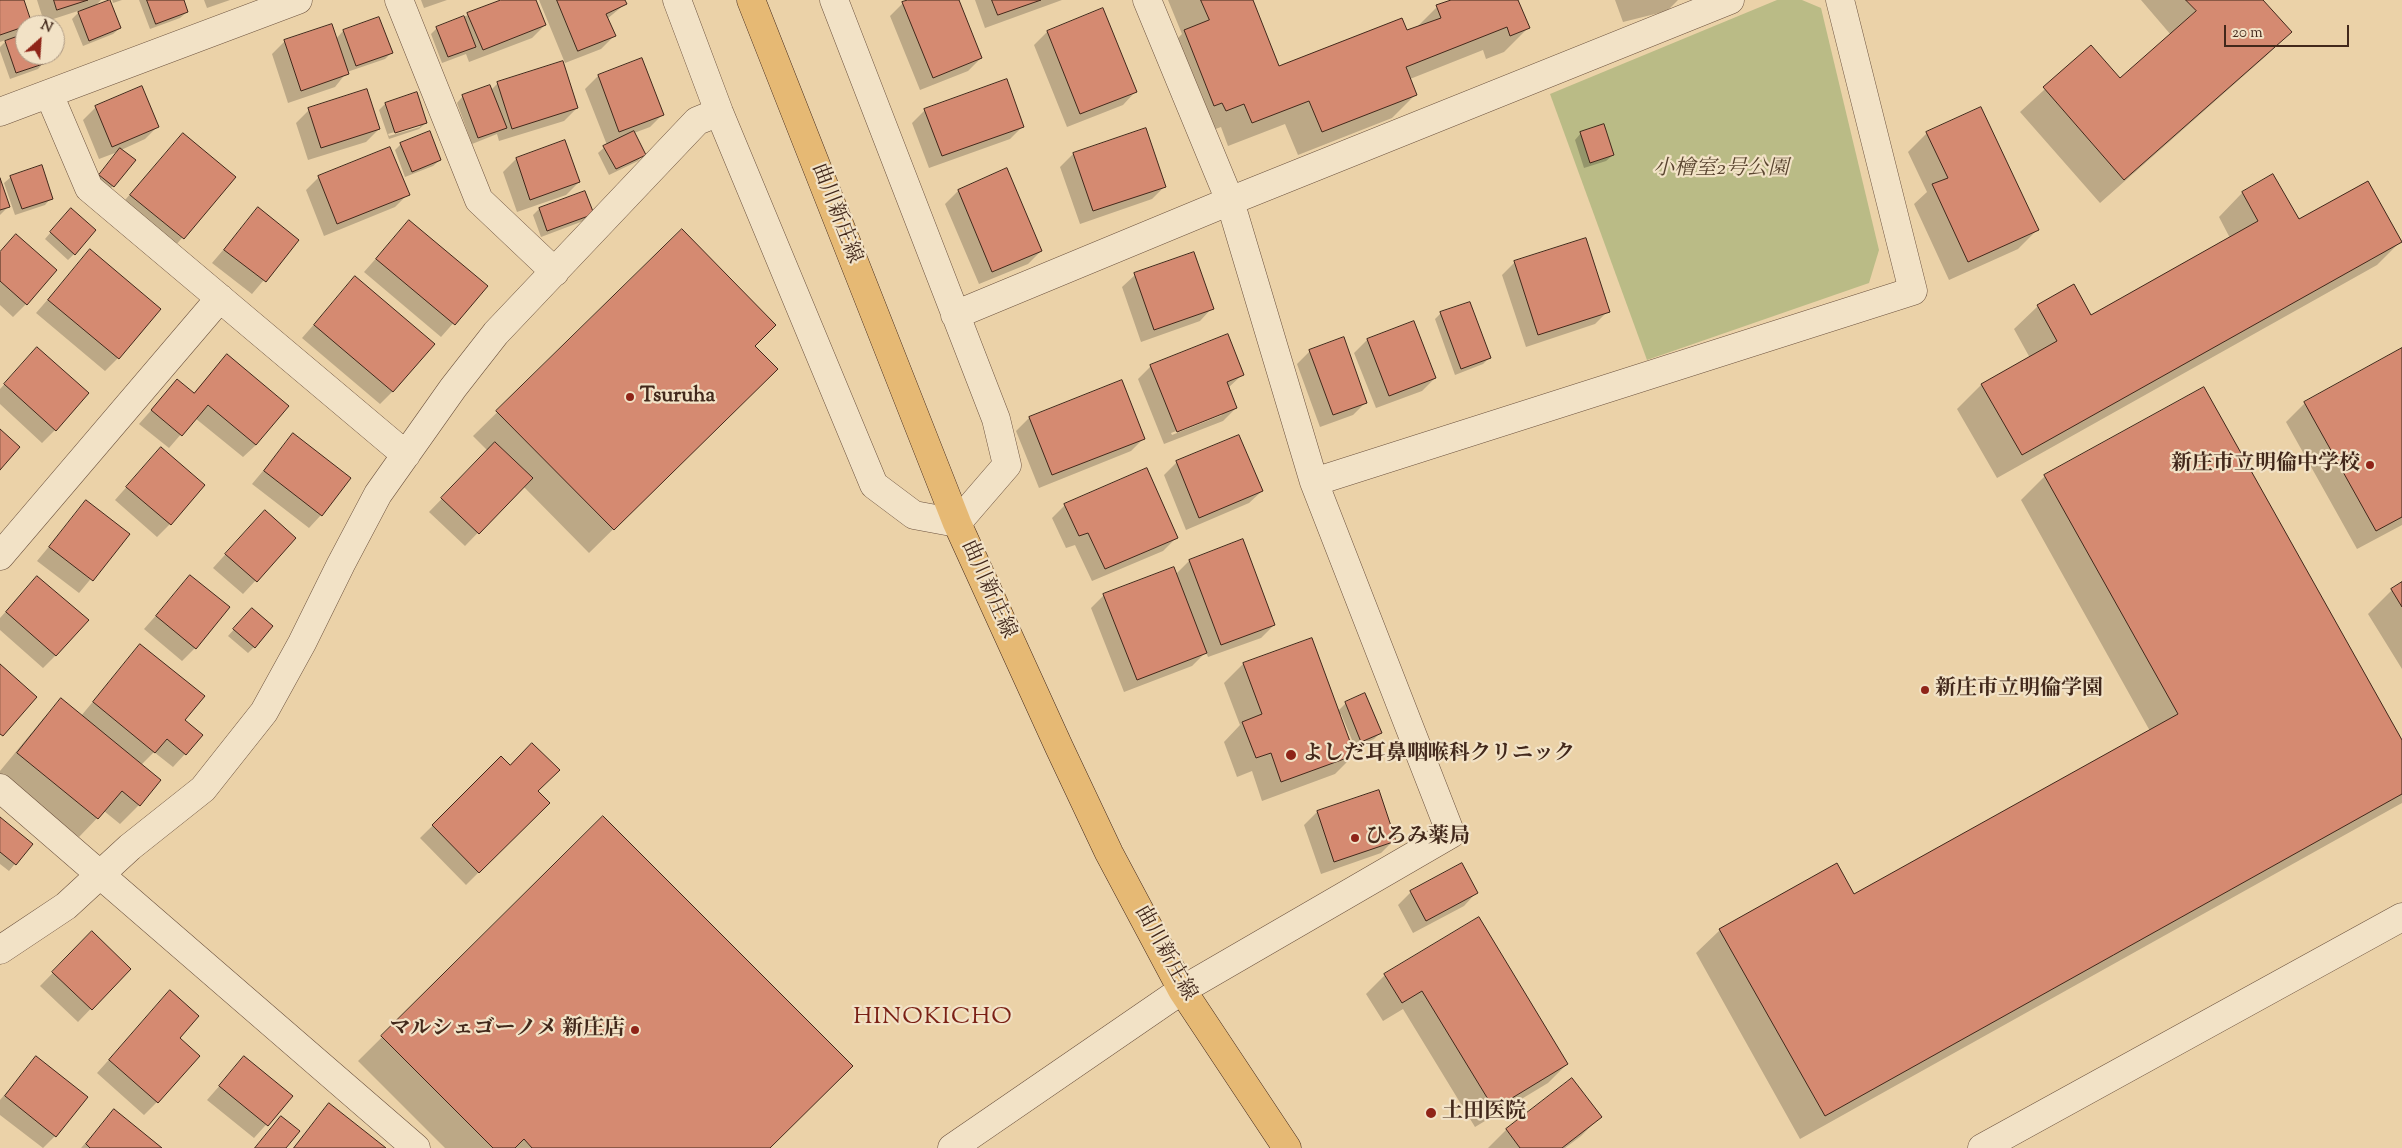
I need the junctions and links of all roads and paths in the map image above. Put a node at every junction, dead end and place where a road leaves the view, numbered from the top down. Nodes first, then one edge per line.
1 (298, 0) edge
2 (399, 0) edge
3 (677, 0) edge
4 (751, 0) edge
5 (834, 0) edge
6 (1148, 0) edge
7 (1730, 0) edge
8 (1840, 0) edge
9 (49, 94) junction
10 (0, 112) edge
11 (719, 112) junction
12 (1230, 201) junction
13 (555, 272) junction
14 (220, 298) junction
15 (955, 315) junction
16 (406, 455) junction
17 (1314, 482) junction
18 (957, 523) junction
19 (0, 556) edge
20 (0, 788) edge
21 (100, 875) junction
22 (2402, 917) edge
23 (0, 950) edge
24 (1182, 990) junction
25 (416, 1148) edge
26 (952, 1148) edge
27 (1286, 1148) edge
28 (1982, 1148) edge

1 - 9 street
2 - 13 street
3 - 11 street
4 - 18 main road, 曲川新庄線
5 - 15 street
6 - 12 street
7 - 12 street
8 - 17 street
9 - 10 street
9 - 14 street
11 - 13 street
11 - 18 street
12 - 15 street
12 - 17 street
13 - 16 street
14 - 16 street
14 - 19 street
15 - 18 street
16 - 21 street
17 - 24 street
18 - 24 main road, 曲川新庄線
20 - 21 street
21 - 23 street
21 - 25 street
22 - 28 street
24 - 26 street
24 - 27 main road, 曲川新庄線

